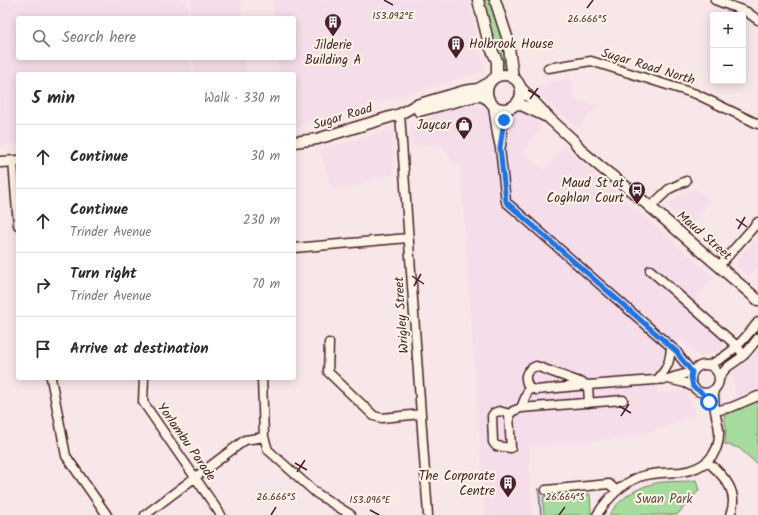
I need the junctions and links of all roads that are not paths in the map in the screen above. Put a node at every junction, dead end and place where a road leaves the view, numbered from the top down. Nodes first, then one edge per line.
1 (478, 0) edge
2 (495, 0) edge
3 (715, 0) edge
4 (758, 20) edge
5 (548, 68) dead end
6 (513, 78) junction
7 (493, 79) junction
8 (520, 87) junction
9 (491, 103) junction
10 (513, 106) junction
11 (400, 114) junction
12 (550, 119) junction
13 (758, 124) edge
14 (296, 142) edge
15 (500, 148) junction
16 (15, 161) edge
17 (0, 162) edge
18 (686, 180) dead end
19 (16, 182) edge
20 (650, 207) junction
21 (758, 222) edge
22 (408, 238) junction
23 (296, 248) edge
24 (719, 266) junction
25 (650, 270) dead end
26 (758, 300) edge
27 (758, 322) edge
28 (758, 338) edge
29 (329, 343) dead end
30 (738, 347) junction
31 (674, 350) junction
32 (743, 355) junction
33 (705, 365) junction
34 (692, 372) junction
35 (668, 379) junction
36 (719, 379) junction
37 (51, 380) edge
38 (144, 380) edge
39 (262, 380) edge
40 (657, 380) junction
41 (588, 384) junction
42 (693, 387) junction
43 (529, 388) junction
44 (713, 390) junction
45 (701, 392) junction
46 (758, 396) edge
47 (623, 400) dead end
48 (589, 403) junction
49 (521, 408) junction
50 (715, 411) junction
51 (421, 414) junction
52 (510, 414) junction
53 (264, 437) junction
54 (708, 462) junction
55 (196, 476) junction
56 (546, 490) dead end
57 (617, 490) junction
58 (107, 515) edge
59 (145, 515) edge
60 (221, 515) edge
61 (351, 515) edge
62 (428, 515) edge
63 (597, 515) edge
64 (730, 515) edge

1 - 7 main road
2 - 6 main road
3 - 4 street
5 - 13 street, Sugar Road North
6 - 7 main road
6 - 8 main road
7 - 9 main road
7 - 11 main road
8 - 10 main road
8 - 12 main road, Maud Street
9 - 10 main road
9 - 11 main road
9 - 15 street
10 - 12 main road, Maud Street
10 - 15 street
11 - 14 main road, Sugar Road
11 - 22 street, Wrigley Street
12 - 20 main road, Maud Street
15 - 31 street
16 - 17 main road
16 - 19 street
18 - 20 street
20 - 24 main road, Maud Street
21 - 24 street
22 - 23 street
22 - 51 street, Wrigley Street
24 - 26 main road, Maud Street
25 - 30 street
27 - 30 street
28 - 32 street
29 - 51 street
30 - 32 street
30 - 33 street
31 - 33 street
31 - 34 street
31 - 40 street
32 - 36 street
33 - 34 street
33 - 36 street
34 - 35 street
34 - 42 street
35 - 40 street
35 - 42 street
36 - 44 street
37 - 58 street
38 - 55 street, Yorlambu Parade
39 - 53 street
40 - 41 street
41 - 43 street
41 - 43 street
41 - 48 street
42 - 45 street
43 - 49 street
44 - 45 street
44 - 50 street
45 - 50 street
46 - 50 street
47 - 48 street
48 - 49 street
49 - 52 street
50 - 54 street
51 - 62 street, Wrigley Street
52 - 52 street
53 - 55 street
53 - 61 street
54 - 57 street
54 - 64 street
55 - 59 street
55 - 60 street, Yorlambu Parade
56 - 57 street
57 - 63 street

